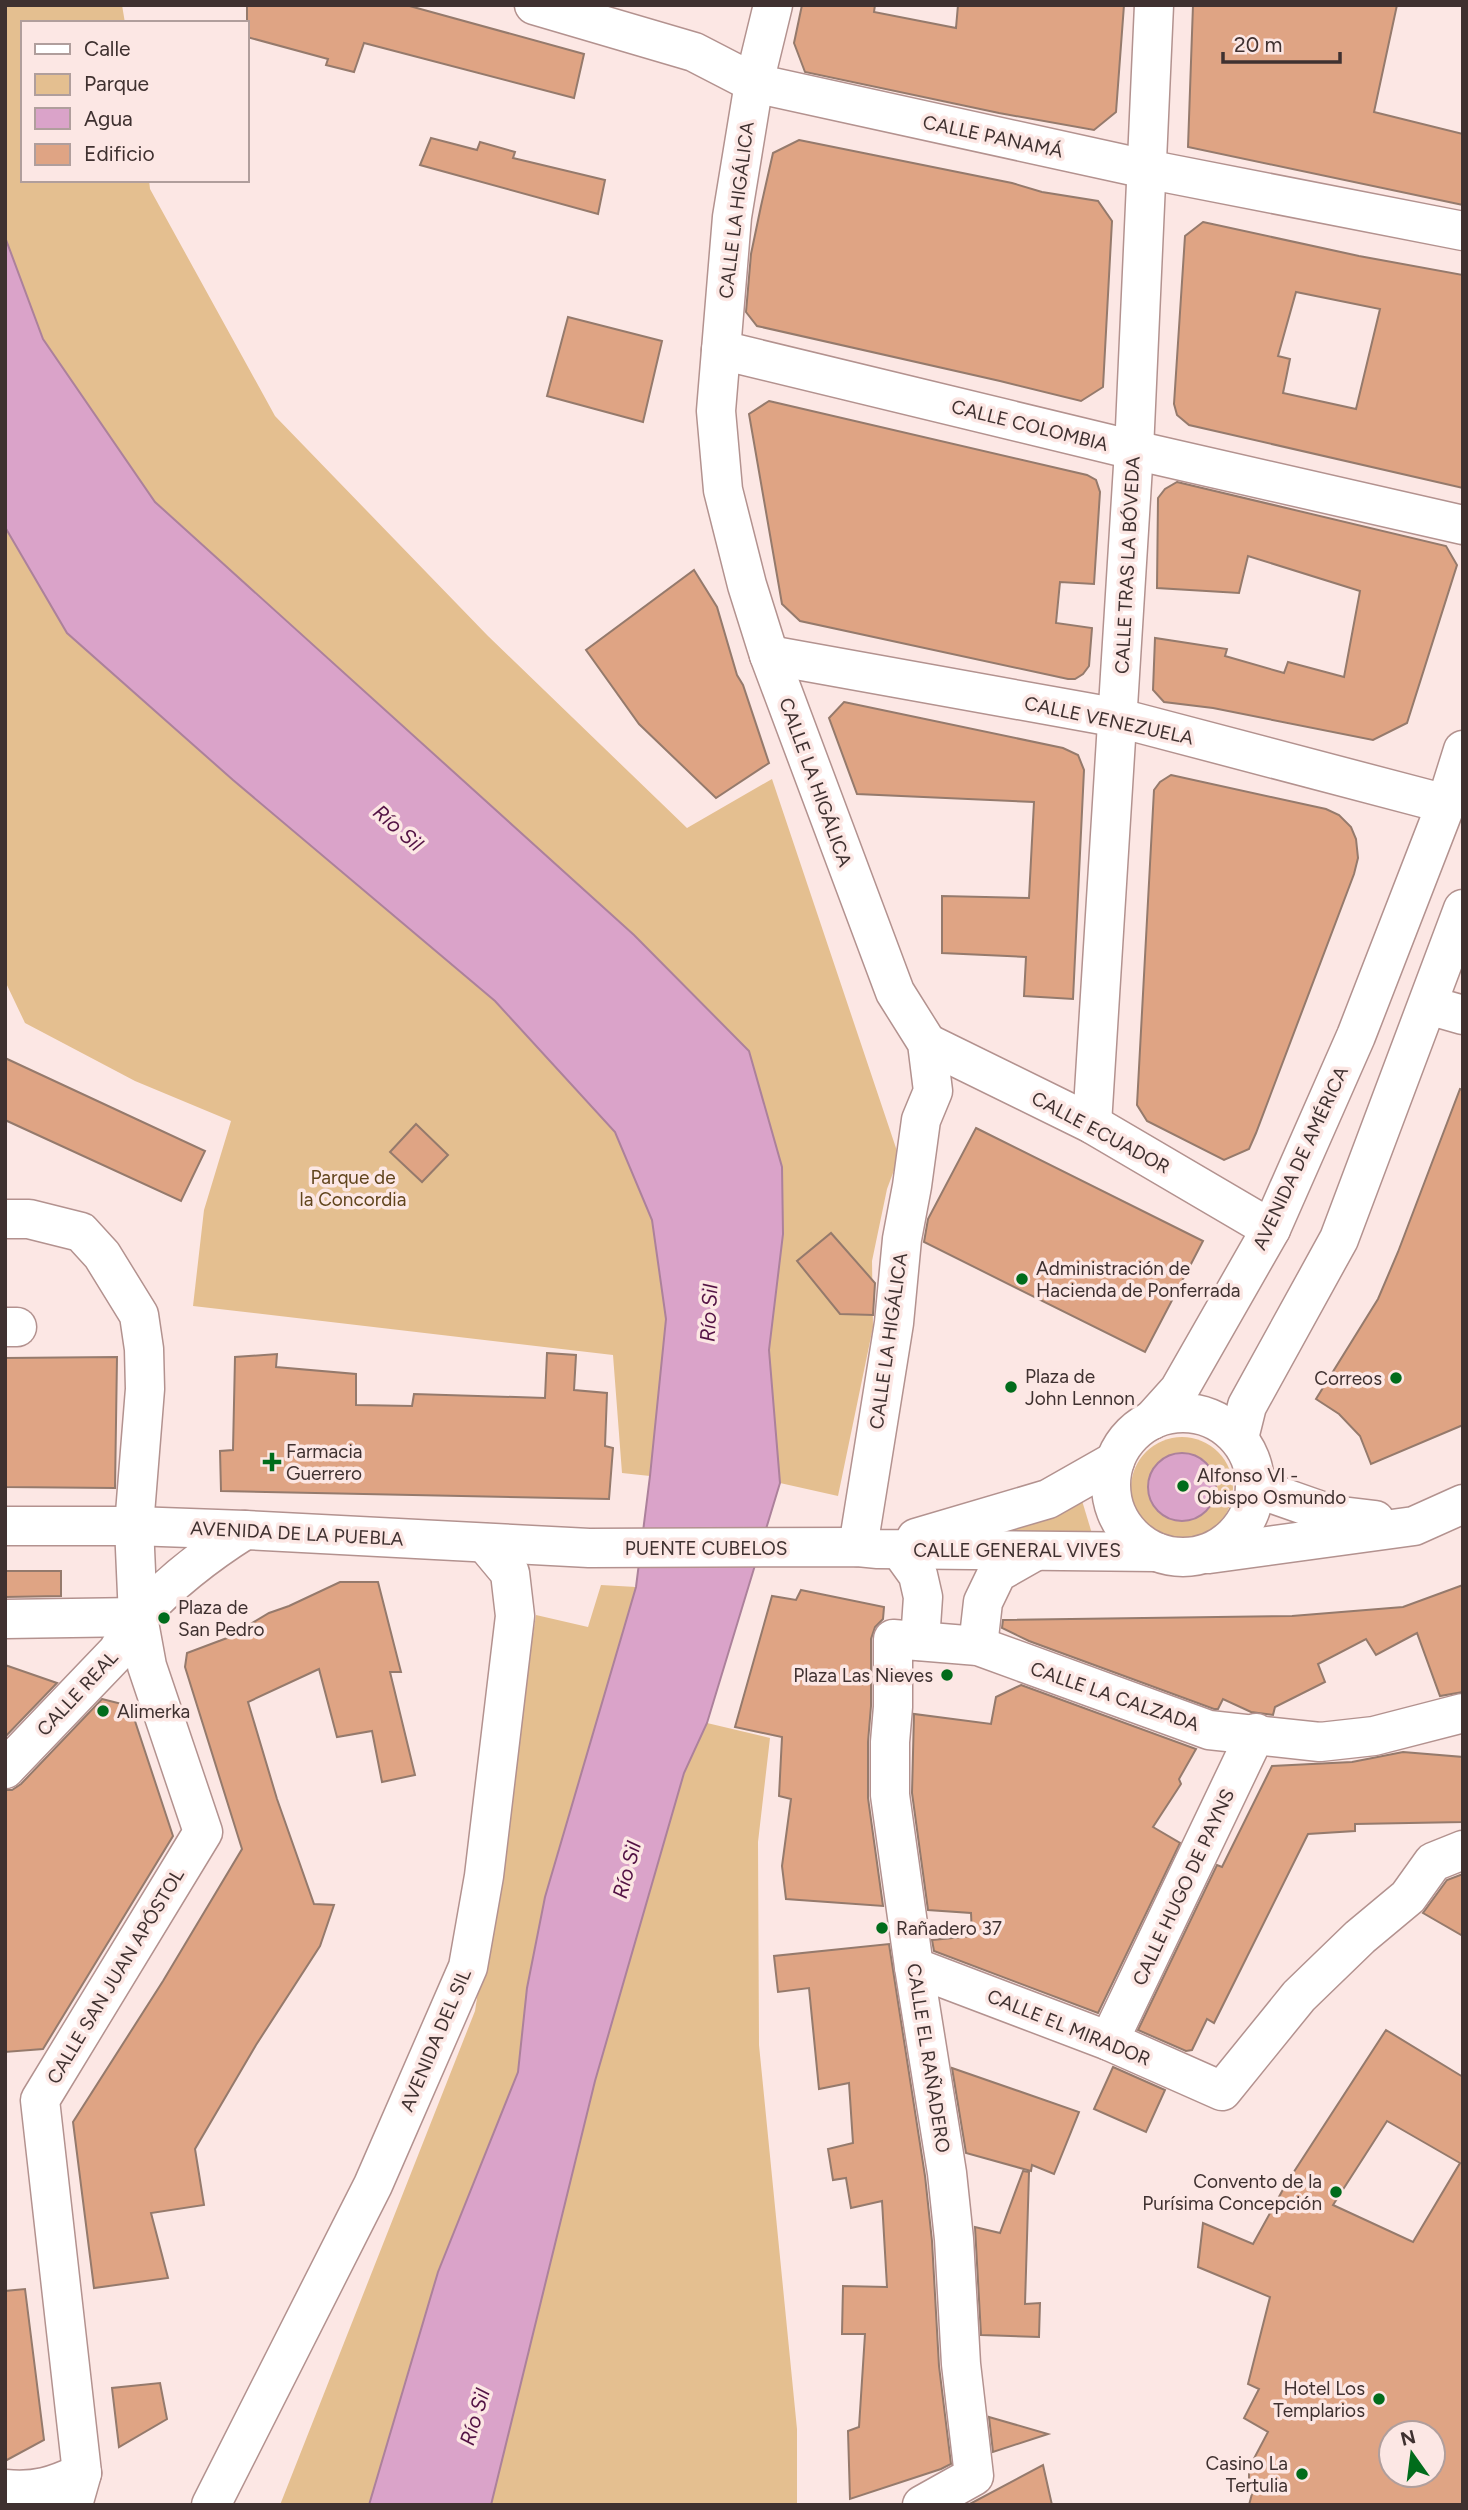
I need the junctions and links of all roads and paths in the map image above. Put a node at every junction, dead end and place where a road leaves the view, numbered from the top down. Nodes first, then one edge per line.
1 (534, 5) edge
2 (773, 5) edge
3 (1154, 5) edge
4 (754, 83) junction
5 (1146, 169) junction
6 (1463, 232) edge
7 (721, 350) junction
8 (1134, 450) junction
9 (1463, 525) edge
10 (769, 655) junction
11 (1119, 718) junction
12 (1463, 750) edge
13 (1446, 804) junction
14 (1463, 909) edge
15 (1396, 932) junction
16 (1449, 948) junction
17 (1446, 1010) edge
18 (1356, 1036) junction
19 (927, 1043) junction
20 (1410, 1053) junction
21 (1092, 1124) junction
22 (5, 1219) edge
23 (1271, 1229) junction
24 (1152, 1420) junction
25 (1239, 1438) junction
26 (1115, 1461) junction
27 (1256, 1488) junction
28 (1463, 1504) edge
29 (1414, 1525) junction
30 (5, 1526) edge
31 (135, 1526) junction
32 (245, 1530) junction
33 (485, 1543) junction
34 (589, 1548) joint
35 (864, 1548) junction
36 (1034, 1552) junction
37 (1156, 1552) junction
38 (1199, 1555) junction
39 (138, 1618) junction
40 (5, 1619) edge
41 (907, 1640) junction
42 (978, 1646) junction
43 (1463, 1713) edge
44 (1256, 1733) junction
45 (5, 1769) edge
46 (1463, 1850) edge
47 (914, 1968) junction
48 (1109, 2041) junction
49 (77, 2489) edge
50 (27, 2495) edge
51 (211, 2505) edge
52 (922, 2505) edge

1 - 4 street, CALLE PANAMÁ
2 - 4 street, CALLE LA HIGÁLICA
3 - 5 street, CALLE TRAS LA BÓVEDA
4 - 5 street, CALLE PANAMÁ
4 - 7 street, CALLE LA HIGÁLICA
5 - 6 street, CALLE PANAMÁ
5 - 8 street, CALLE TRAS LA BÓVEDA
7 - 8 street, CALLE COLOMBIA
7 - 10 street, CALLE LA HIGÁLICA
8 - 9 street, CALLE COLOMBIA
8 - 11 street, CALLE TRAS LA BÓVEDA
10 - 11 street, CALLE VENEZUELA
10 - 19 street, CALLE LA HIGÁLICA
11 - 13 street, CALLE VENEZUELA
11 - 21 street, CALLE TRAS LA BÓVEDA
12 - 13 street, AVENIDA DE AMÉRICA
13 - 15 street, AVENIDA DE AMÉRICA
14 - 16 street
15 - 16 street
15 - 18 street, AVENIDA DE AMÉRICA
16 - 17 street
17 - 20 street
18 - 20 street
18 - 23 street, AVENIDA DE AMÉRICA
19 - 21 street, CALLE ECUADOR
19 - 35 street, CALLE LA HIGÁLICA
20 - 25 street
21 - 23 street, CALLE ECUADOR
22 - 31 street
23 - 24 street, AVENIDA DE AMÉRICA
24 - 25 street
24 - 26 street
25 - 27 street
26 - 35 street, CALLE GENERAL VIVES
26 - 37 street
27 - 29 street
27 - 38 street
28 - 29 street
29 - 38 street
30 - 31 street, AVENIDA DE LA PUEBLA
31 - 32 street, AVENIDA DE LA PUEBLA
31 - 39 street
32 - 33 street, AVENIDA DE LA PUEBLA
32 - 39 street
33 - 34 street, AVENIDA DE LA PUEBLA
33 - 51 street, AVENIDA DEL SIL
34 - 35 street, PUENTE CUBELOS
35 - 36 street, CALLE GENERAL VIVES
35 - 41 street
36 - 37 street, CALLE GENERAL VIVES
36 - 42 street
37 - 38 street
39 - 40 street
39 - 45 street, CALLE REAL
39 - 49 street, CALLE SAN JUAN APÓSTOL
41 - 42 street, CALLE LA CALZADA
41 - 47 street, CALLE EL RAÑADERO
42 - 44 street, CALLE LA CALZADA
43 - 44 street, CALLE LA CALZADA
44 - 48 street, CALLE HUGO DE PAYNS
46 - 48 street, CALLE EL MIRADOR
47 - 48 street, CALLE EL MIRADOR
47 - 52 street, CALLE EL RAÑADERO
49 - 50 street

